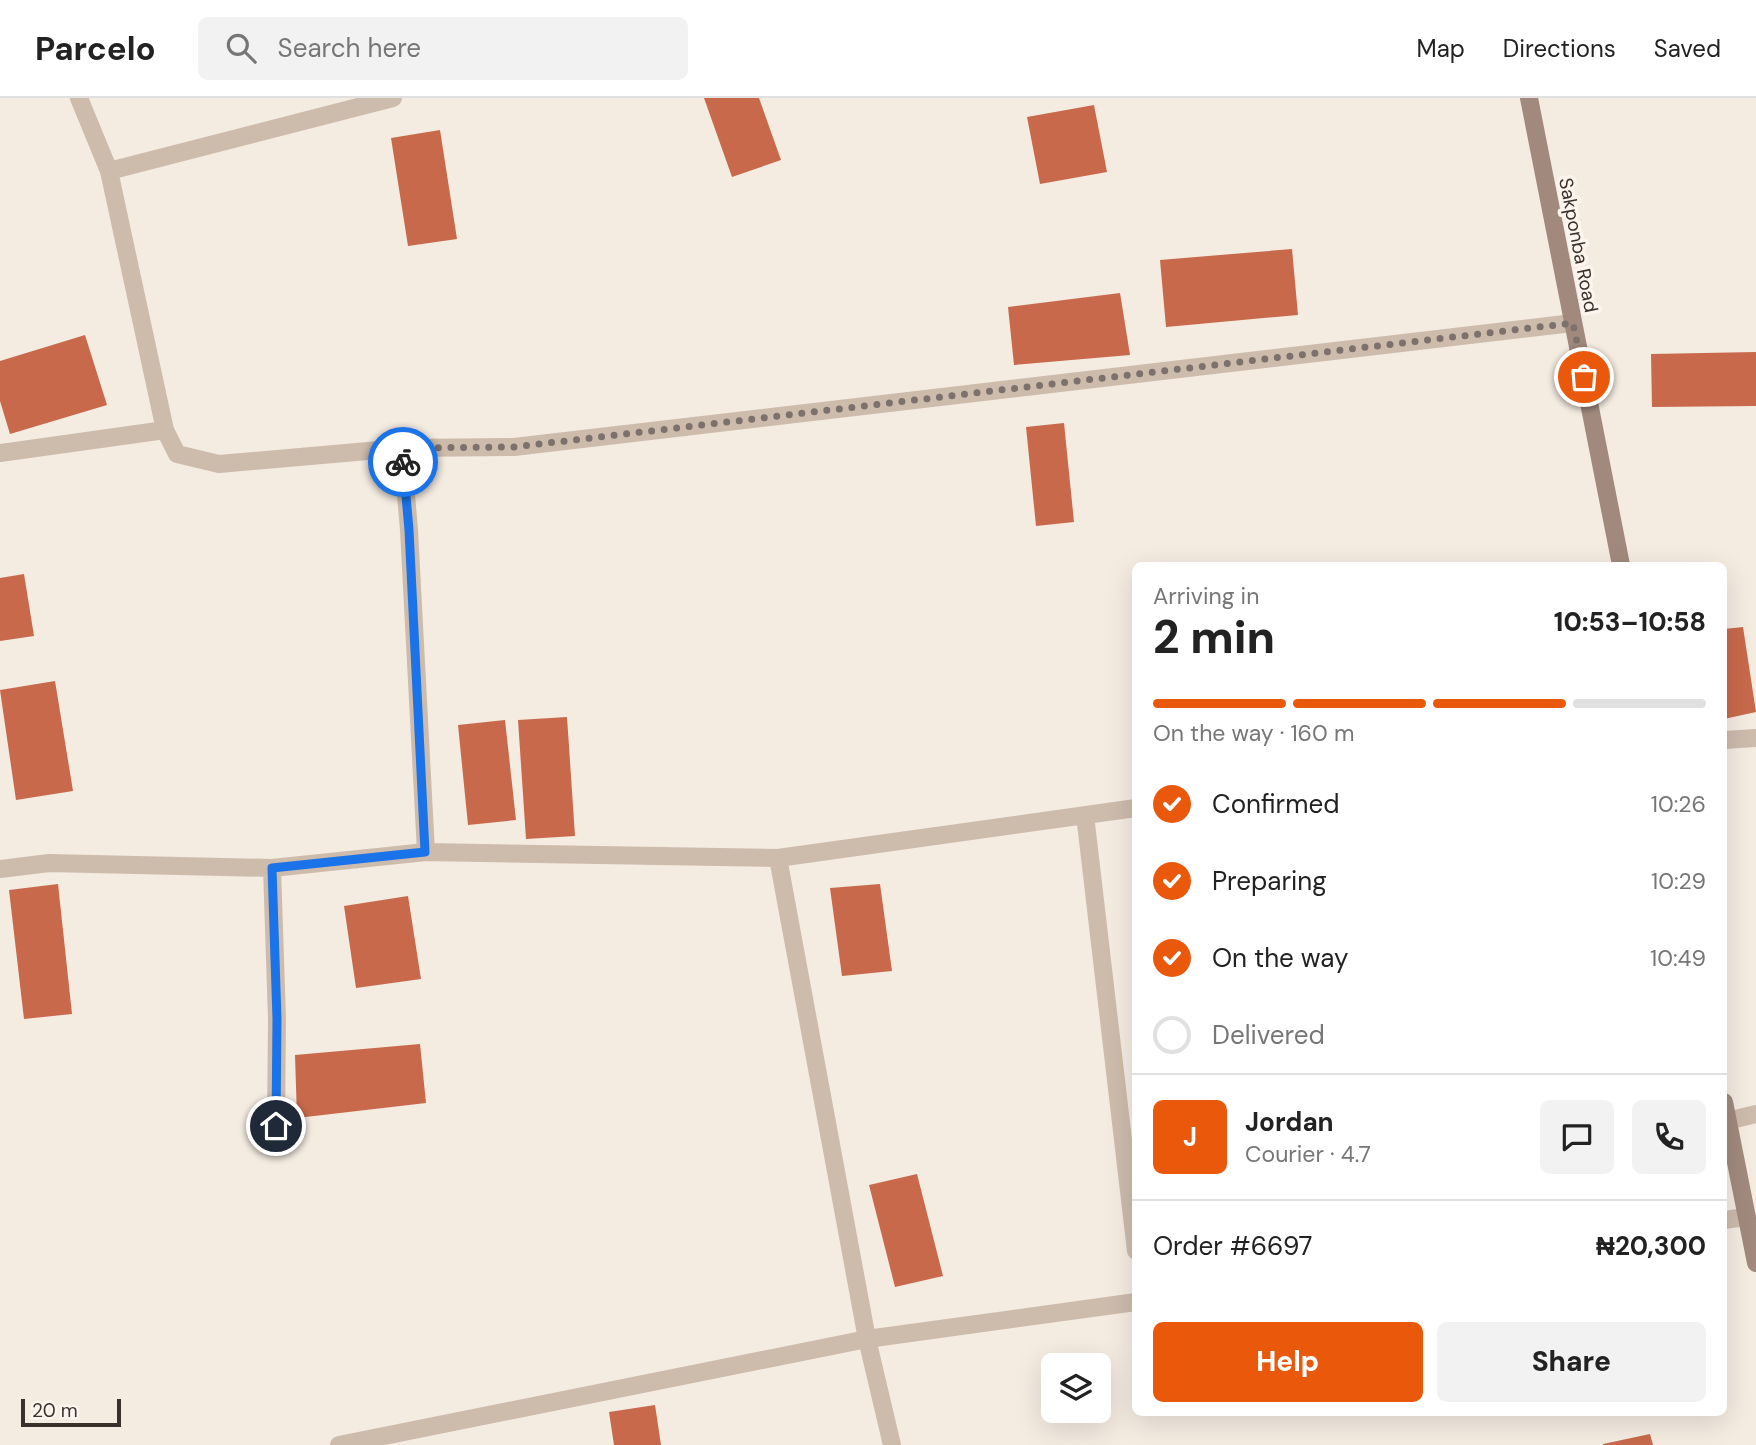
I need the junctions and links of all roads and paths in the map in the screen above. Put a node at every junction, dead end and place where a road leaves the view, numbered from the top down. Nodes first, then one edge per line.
1 (79, 98) edge
2 (393, 98) edge
3 (1529, 98) edge
4 (109, 171) junction
5 (1573, 323) junction
6 (165, 430) junction
7 (402, 448) junction
8 (0, 453) edge
9 (1620, 562) edge
10 (1756, 738) edge
11 (1727, 740) edge
12 (1132, 809) edge
13 (1086, 815) junction
14 (425, 852) junction
15 (778, 858) junction
16 (272, 868) junction
17 (0, 869) edge
18 (1756, 1114) edge
19 (1727, 1121) joint
20 (276, 1126) dead end
21 (1132, 1216) edge
22 (1746, 1217) junction
23 (1727, 1220) edge
24 (1756, 1263) edge
25 (1132, 1303) edge
26 (867, 1339) junction
27 (339, 1445) edge
28 (892, 1445) edge

1 - 4 street
2 - 4 street
3 - 5 main road, Sakponba Road
4 - 6 street
5 - 7 street
5 - 9 main road, Sakponba Road
6 - 7 street
6 - 8 street
7 - 14 street
10 - 11 street
12 - 13 street
13 - 15 street
13 - 21 street
14 - 15 street
14 - 16 street
15 - 26 street
16 - 17 street
16 - 20 street
18 - 19 street
19 - 22 main road
22 - 23 street
22 - 24 main road
25 - 26 street
26 - 27 street
26 - 28 street

